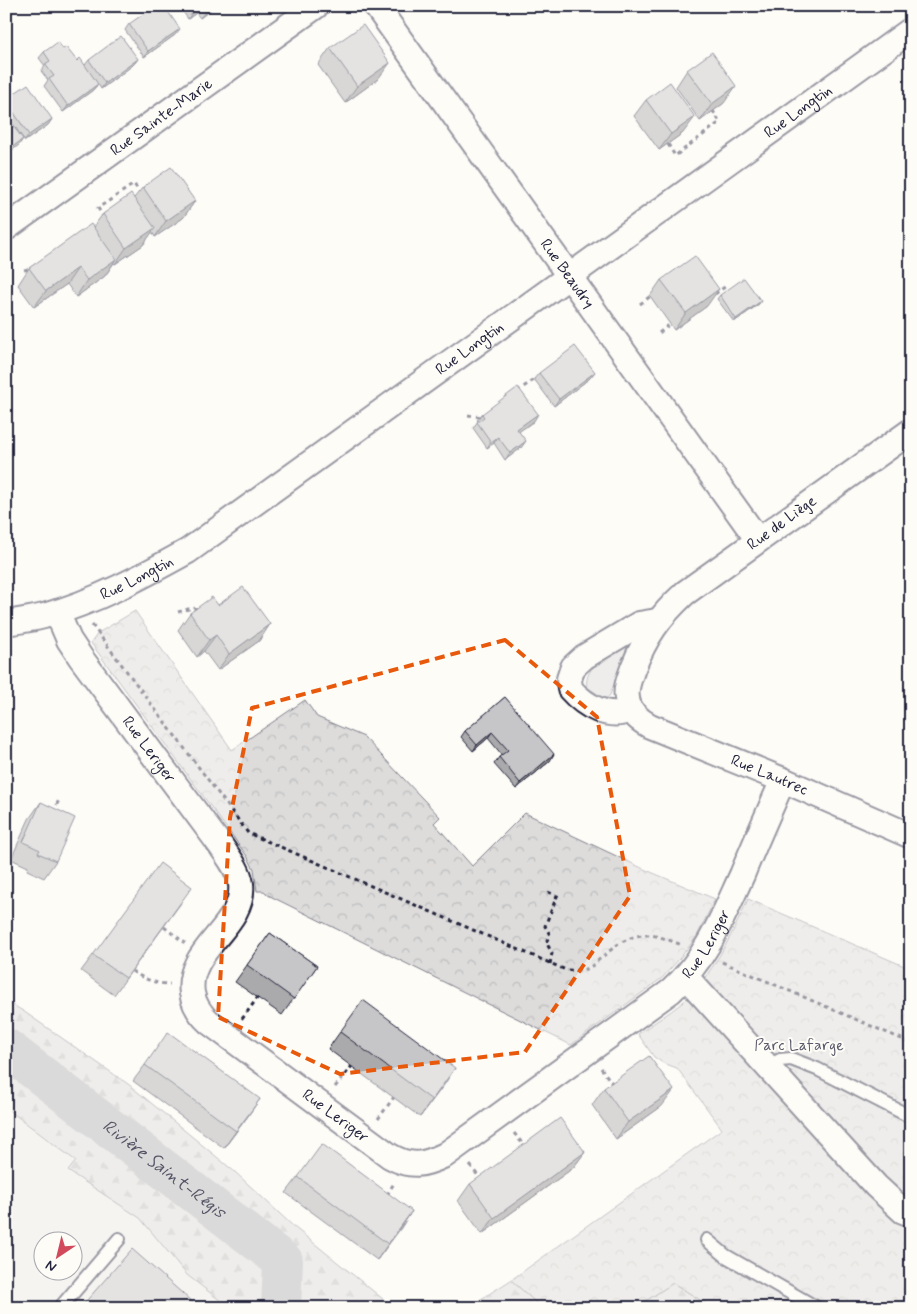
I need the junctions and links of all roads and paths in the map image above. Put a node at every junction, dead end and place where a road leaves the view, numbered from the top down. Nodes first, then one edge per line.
1 (316, 6) edge
2 (376, 6) edge
3 (911, 30) edge
4 (713, 111) edge
5 (668, 144) edge
6 (142, 196) dead end
7 (105, 220) edge
8 (6, 228) edge
9 (40, 266) edge
10 (24, 270) dead end
11 (570, 276) junction
12 (726, 286) dead end
13 (655, 292) dead end
14 (711, 296) edge
15 (640, 304) dead end
16 (670, 324) dead end
17 (659, 333) dead end
18 (540, 376) edge
19 (514, 394) edge
20 (468, 415) dead end
21 (481, 417) edge
22 (911, 431) edge
23 (758, 540) junction
24 (206, 611) edge
25 (57, 612) junction
26 (178, 612) dead end
27 (657, 621) junction
28 (6, 623) edge
29 (92, 625) dead end
30 (631, 710) junction
31 (783, 780) junction
32 (60, 798) dead end
33 (50, 820) edge
34 (911, 836) edge
35 (548, 892) dead end
36 (557, 896) junction
37 (562, 898) dead end
38 (688, 948) dead end
39 (718, 960) dead end
40 (550, 964) junction
41 (132, 971) edge
42 (686, 977) junction
43 (191, 980) junction
44 (911, 1044) edge
45 (766, 1067) junction
46 (911, 1117) edge
47 (400, 1162) junction
48 (382, 1202) edge
49 (911, 1214) edge
50 (120, 1239) dead end
51 (707, 1240) dead end
52 (60, 1308) edge
53 (817, 1308) edge

1 - 8 street, Rue Sainte-Marie
2 - 11 street, Rue Beaudry
3 - 11 street, Rue Longtin
4 - 5 path
6 - 7 path
9 - 10 path
11 - 23 street, Rue Beaudry
11 - 25 street, Rue Longtin
12 - 14 path
13 - 15 path
16 - 17 path
18 - 19 path
20 - 21 path
22 - 23 street, Rue de Liège
23 - 27 street, Rue de Liège
24 - 26 path
25 - 28 street, Rue Longtin
25 - 43 street, Rue Leriger
27 - 30 street, Rue de Liège
27 - 30 street, Rue de Liège
29 - 40 path, Rue Leriger
30 - 31 street, Rue Lautrec
31 - 34 street, Rue Lautrec
31 - 42 street, Rue Leriger
32 - 33 path
35 - 36 path
36 - 37 path
36 - 40 path
38 - 40 path, Rue Leriger
39 - 44 path
41 - 43 path
42 - 45 street
42 - 47 street, Rue Leriger
43 - 47 street, Rue Leriger
45 - 46 lane
45 - 49 street
47 - 48 path
50 - 52 lane
51 - 53 lane

